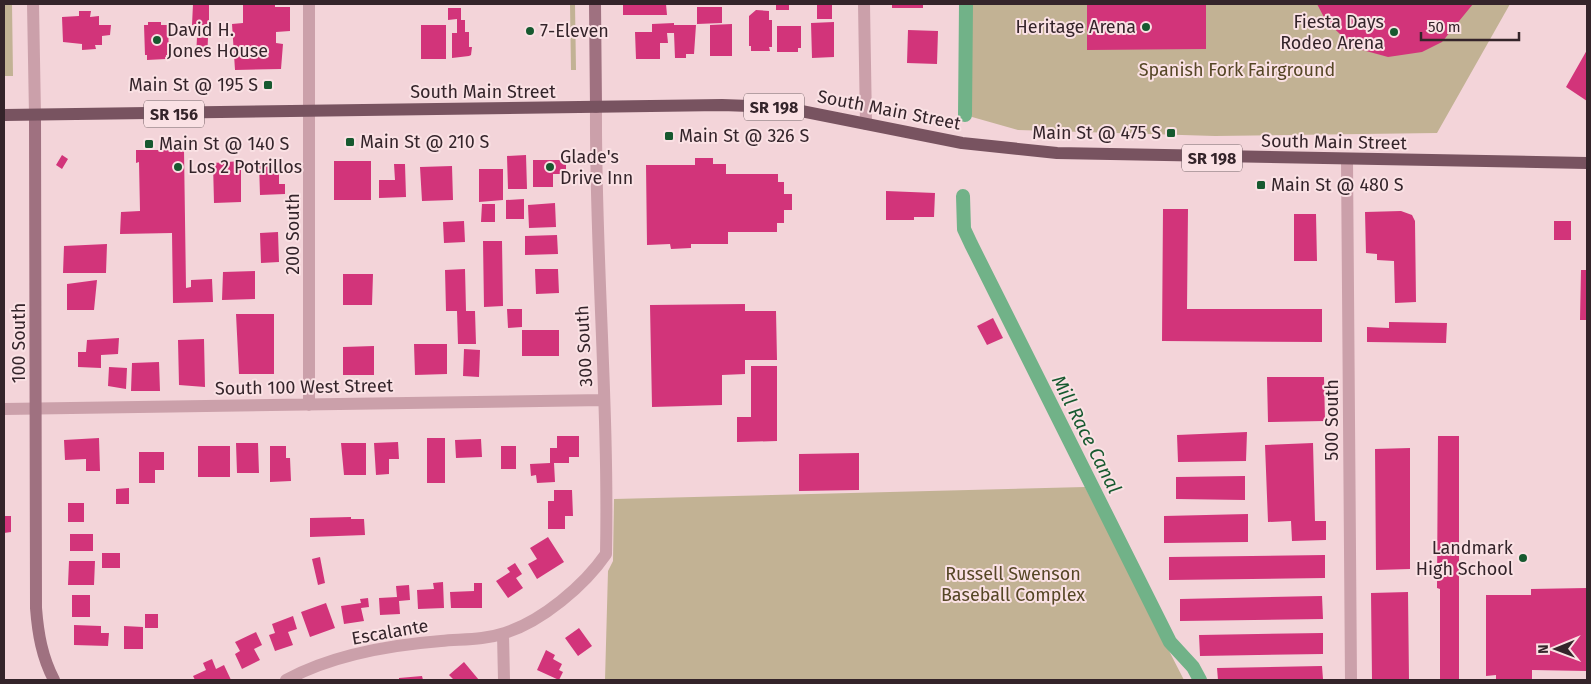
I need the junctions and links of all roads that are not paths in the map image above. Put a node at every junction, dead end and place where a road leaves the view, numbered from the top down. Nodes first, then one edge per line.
1 (33, 4) edge
2 (309, 4) edge
3 (595, 4) edge
4 (864, 4) edge
5 (596, 107) junction
6 (310, 112) junction
7 (4, 115) edge
8 (35, 115) junction
9 (866, 124) junction
10 (1347, 160) junction
11 (1587, 163) edge
12 (604, 400) junction
13 (309, 404) junction
14 (4, 409) edge
15 (37, 409) junction
16 (503, 634) junction
17 (54, 680) edge
18 (286, 680) edge
19 (504, 680) edge
20 (1351, 680) edge

1 - 8 street, 100 South
2 - 6 street, 200 South
3 - 5 street, 300 South
4 - 9 street
5 - 6 main road, South Main Street / SR 156
5 - 9 main road, South Main Street / SR 198
5 - 12 street, 300 South
6 - 8 main road, South Main Street / SR 156
6 - 13 street, 200 South
7 - 8 main road, South Main Street / SR 156
8 - 15 street, 100 South
9 - 10 main road, South Main Street / SR 198
10 - 11 main road, South Main Street / SR 198
10 - 20 street, 500 South
12 - 13 street, South 100 West Street
12 - 16 street, 300 South
13 - 15 street, South 100 West Street
14 - 15 street, South 100 West Street
15 - 17 street, 100 South
16 - 18 street, Escalante
16 - 19 street

